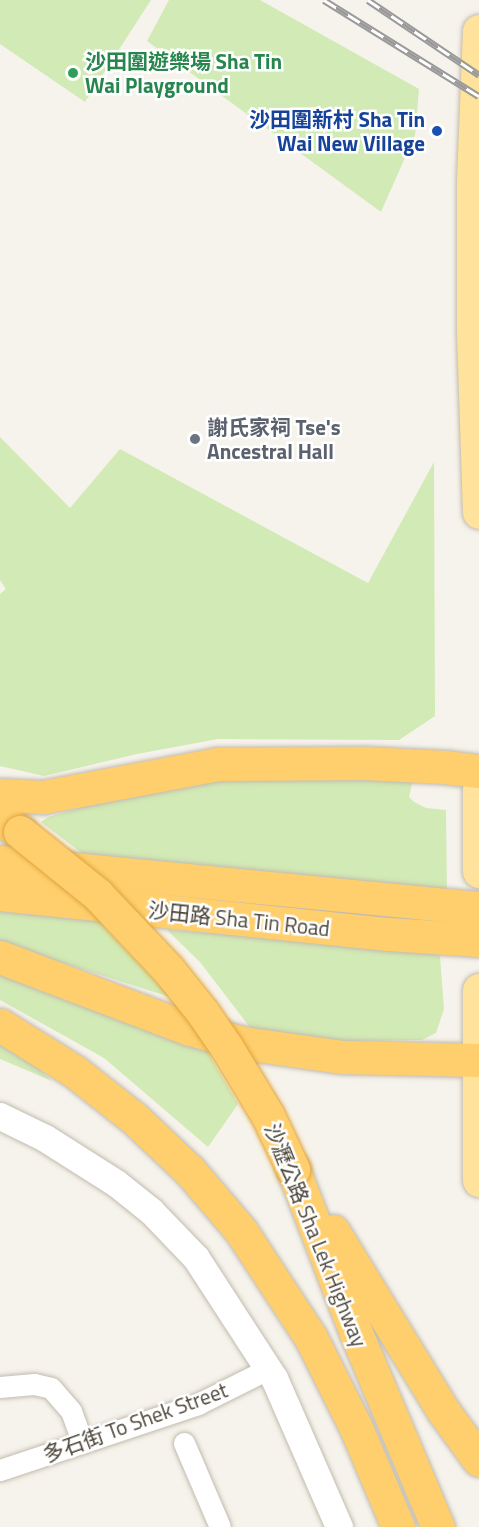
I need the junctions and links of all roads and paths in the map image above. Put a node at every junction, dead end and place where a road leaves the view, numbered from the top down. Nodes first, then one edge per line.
1 (479, 31) edge
2 (479, 512) edge
3 (479, 771) edge
4 (479, 788) edge
5 (0, 795) edge
6 (0, 819) edge
7 (0, 862) edge
8 (479, 871) edge
9 (0, 894) edge
10 (479, 908) edge
11 (479, 940) edge
12 (0, 957) edge
13 (479, 990) edge
14 (0, 1025) edge
15 (479, 1059) edge
16 (0, 1116) edge
17 (293, 1169) junction
18 (479, 1180) edge
19 (268, 1369) junction
20 (0, 1387) edge
21 (82, 1443) junction
22 (184, 1443) dead end
23 (479, 1460) edge
24 (0, 1470) edge
25 (220, 1527) edge
26 (339, 1527) edge
27 (398, 1527) edge
28 (438, 1527) edge

1 - 2 main road
3 - 5 highway
4 - 8 main road
6 - 17 highway, 沙瀝公路 Sha Lek Highway, bridge
7 - 10 highway, 沙田路 Sha Tin Road
9 - 11 highway, 沙田路 Sha Tin Road
12 - 15 highway
13 - 15 main road
14 - 27 highway, 沙瀝公路 Sha Lek Highway
15 - 18 main road
16 - 19 street
17 - 23 highway
17 - 28 highway, 沙瀝公路 Sha Lek Highway
19 - 21 street, 多石街 To Shek Street
19 - 26 street
20 - 21 street
21 - 24 street, 多石街 To Shek Street
22 - 25 street

